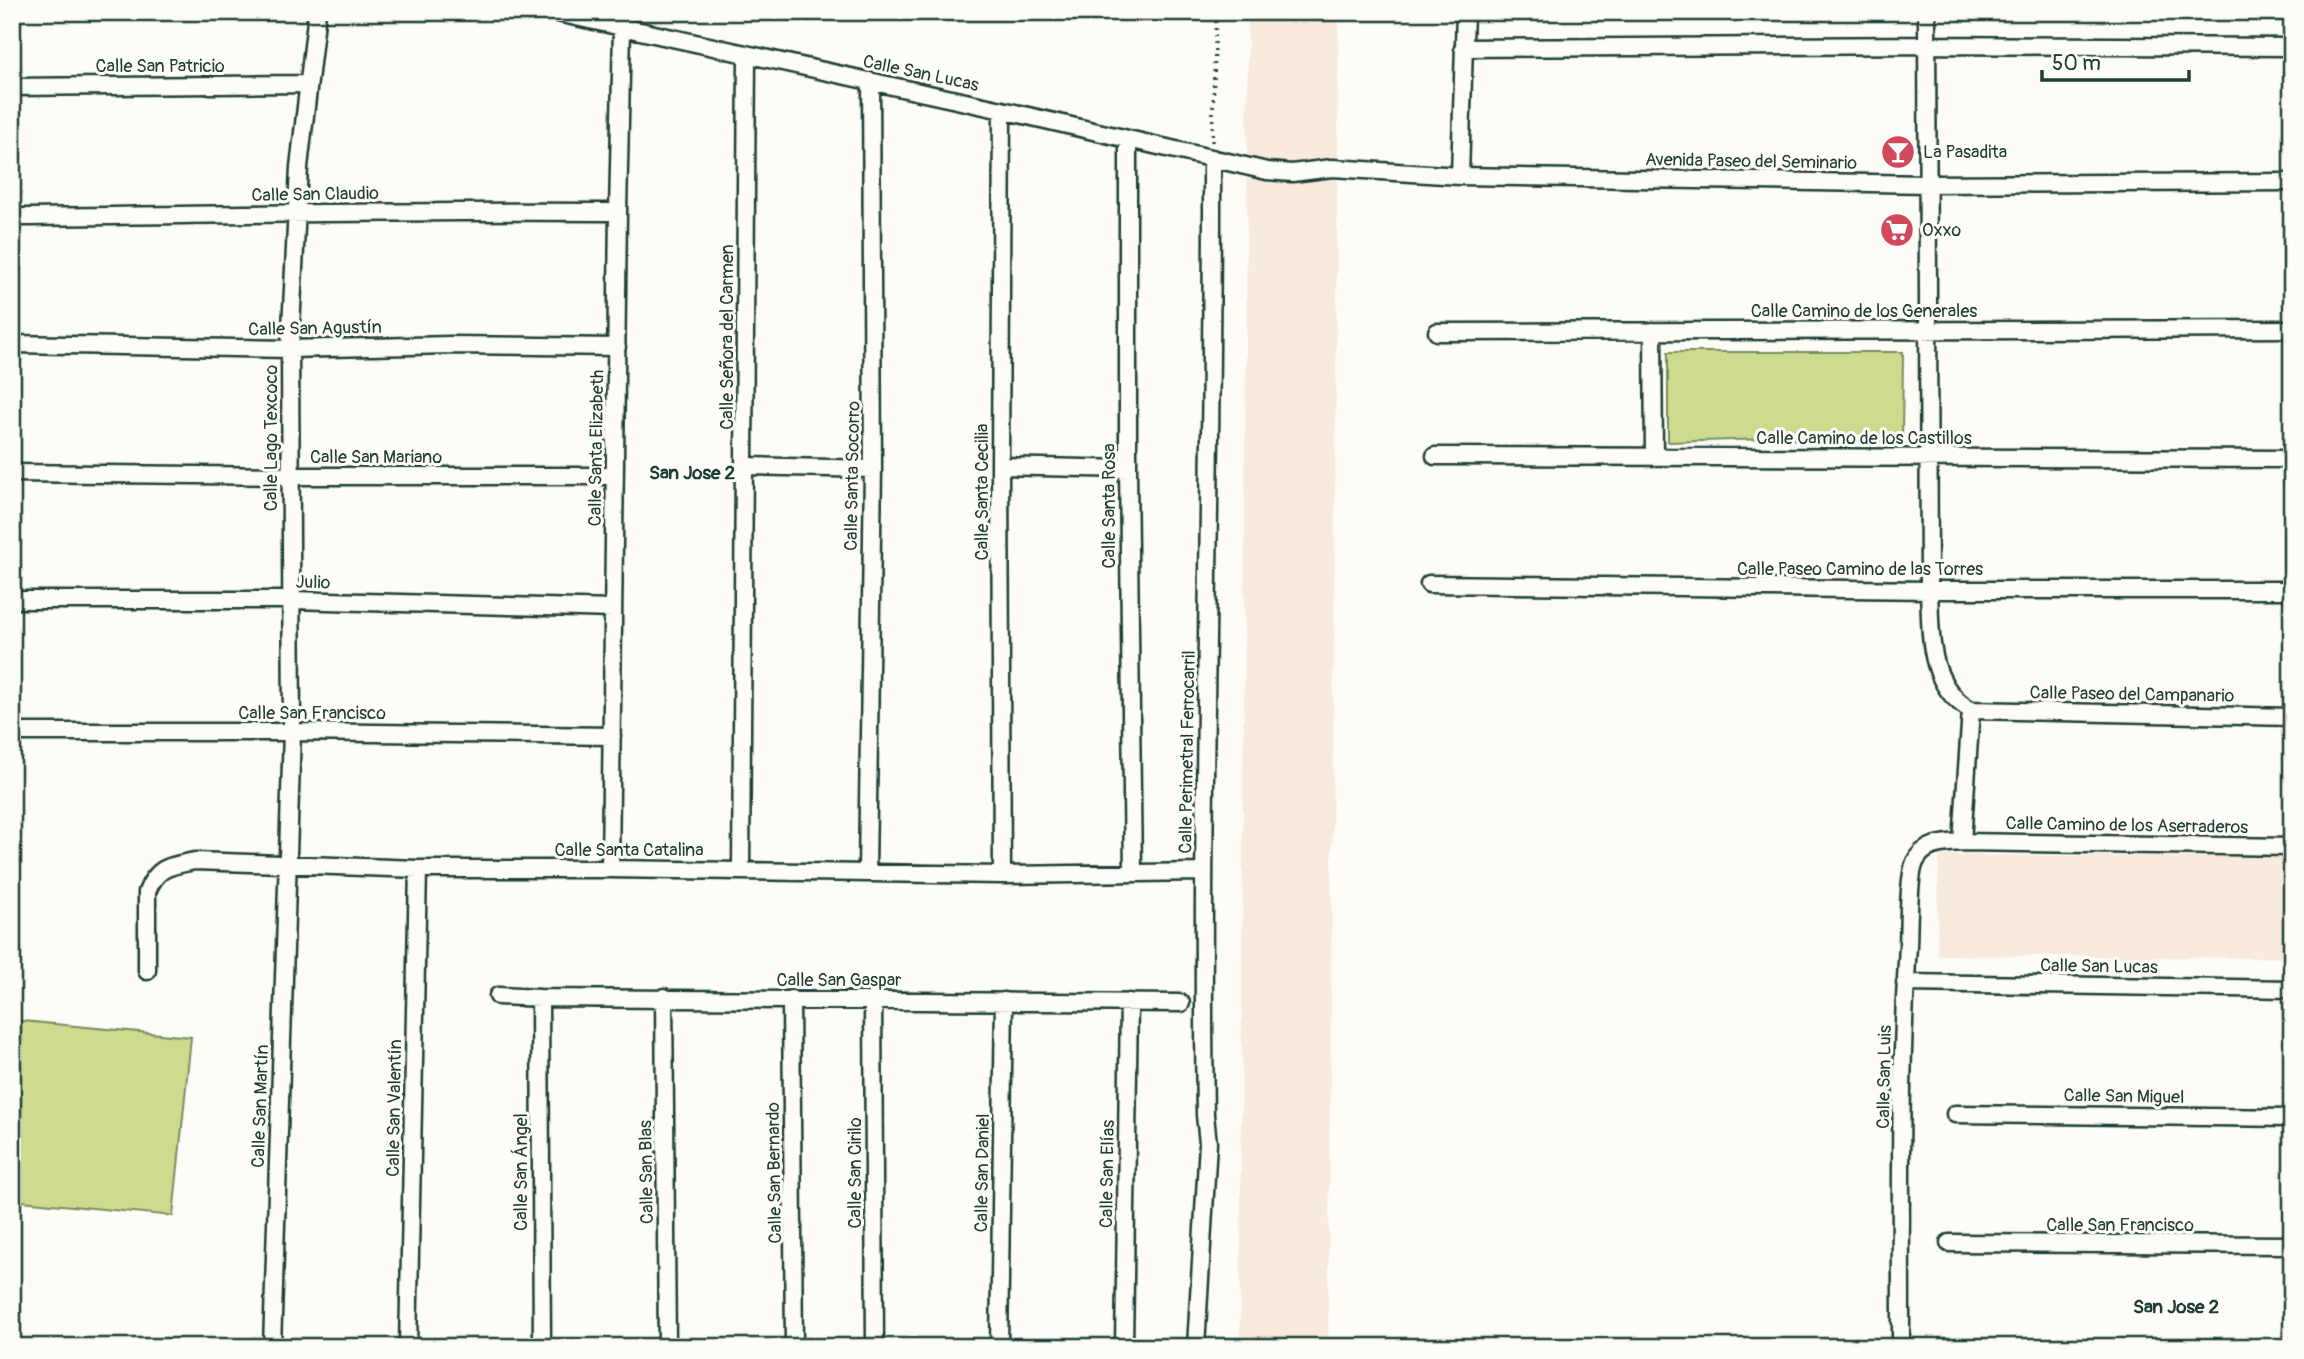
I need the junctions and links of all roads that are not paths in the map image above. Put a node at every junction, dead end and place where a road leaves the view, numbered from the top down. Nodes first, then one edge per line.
1 (317, 12) edge
2 (553, 12) edge
3 (1465, 12) edge
4 (1927, 12) edge
5 (622, 28) junction
6 (1928, 45) junction
7 (2292, 47) edge
8 (1463, 48) junction
9 (747, 56) junction
10 (872, 82) junction
11 (307, 84) junction
12 (12, 87) edge
13 (1002, 110) junction
14 (1128, 139) junction
15 (1212, 158) junction
16 (1460, 176) junction
17 (2292, 182) edge
18 (1928, 184) junction
19 (618, 212) junction
20 (297, 215) junction
21 (12, 216) edge
22 (2292, 329) edge
23 (1927, 330) junction
24 (1653, 331) junction
25 (1437, 332) dead end
26 (12, 344) edge
27 (617, 348) junction
28 (290, 349) junction
29 (1435, 456) dead end
30 (1654, 457) junction
31 (1927, 458) junction
32 (2292, 458) edge
33 (746, 466) junction
34 (1000, 466) junction
35 (873, 469) junction
36 (1128, 469) junction
37 (12, 473) edge
38 (614, 476) junction
39 (290, 477) junction
40 (1429, 584) dead end
41 (1928, 590) junction
42 (2292, 590) edge
43 (12, 600) edge
44 (290, 600) junction
45 (613, 609) junction
46 (1971, 710) junction
47 (2292, 717) edge
48 (12, 732) edge
49 (292, 732) junction
50 (612, 736) junction
51 (1962, 842) junction
52 (2292, 847) edge
53 (287, 866) junction
54 (418, 869) junction
55 (610, 869) junction
56 (741, 870) junction
57 (867, 872) junction
58 (1203, 872) junction
59 (1133, 873) junction
60 (1002, 875) junction
61 (147, 971) dead end
62 (1905, 983) junction
63 (2292, 989) edge
64 (498, 996) dead end
65 (664, 997) junction
66 (540, 998) junction
67 (791, 999) junction
68 (873, 999) junction
69 (1004, 1000) junction
70 (1129, 1002) junction
71 (1181, 1003) dead end
72 (1955, 1114) dead end
73 (2292, 1118) edge
74 (1949, 1243) dead end
75 (2292, 1245) edge
76 (272, 1347) edge
77 (408, 1347) edge
78 (542, 1347) edge
79 (667, 1347) edge
80 (794, 1347) edge
81 (875, 1347) edge
82 (999, 1347) edge
83 (1124, 1347) edge
84 (1196, 1347) edge
85 (1901, 1347) edge

1 - 11 street, Calle Lago Texcoco
2 - 5 street, Calle San Lucas
3 - 8 street
4 - 6 street
5 - 9 street, Calle San Lucas
5 - 19 street, Calle Santa Elizabeth
6 - 7 street
6 - 8 street
6 - 18 street
8 - 16 street
9 - 10 street, Calle San Lucas
9 - 33 street, Calle Señora del Carmen
10 - 13 street, Calle San Lucas
10 - 35 street, Calle Santa Socorro
11 - 12 street, Calle San Patricio
11 - 20 street, Calle Lago Texcoco
13 - 14 street, Calle San Lucas
13 - 34 street, Calle Santa Cecilia
14 - 15 street, Calle San Lucas
14 - 36 street, Calle Santa Rosa
15 - 16 street, Avenida Paseo del Seminario
15 - 58 street, Calle Perimetral Ferrocarril
16 - 18 street, Avenida Paseo del Seminario
17 - 18 street, Avenida Paseo del Seminario
18 - 23 street
19 - 20 street, Calle San Claudio
19 - 27 street, Calle Santa Elizabeth
20 - 21 street, Calle San Claudio
20 - 28 street, Calle Lago Texcoco
22 - 23 street, Calle Camino de los Generales
23 - 24 street, Calle Camino de los Generales
23 - 31 street
24 - 25 street, Calle Camino de los Generales
24 - 30 street
26 - 28 street, Calle San Agustín
27 - 28 street, Calle San Agustín
27 - 38 street, Calle Santa Elizabeth
28 - 39 street, Calle Lago Texcoco
29 - 30 street, Calle Camino de los Castillos
30 - 31 street, Calle Camino de los Castillos
31 - 32 street, Calle Camino de los Castillos
31 - 41 street
33 - 35 street
33 - 56 street, Calle Señora del Carmen
34 - 36 street
34 - 60 street, Calle Santa Cecilia
35 - 57 street, Calle Santa Socorro
36 - 59 street, Calle Santa Rosa
37 - 39 street, Calle San Mariano
38 - 39 street, Calle San Mariano
38 - 45 street, Calle Santa Elizabeth
39 - 44 street, Calle Lago Texcoco
40 - 41 street, Calle Paseo Camino de las Torres
41 - 42 street, Calle Paseo Camino de las Torres
41 - 46 street
43 - 44 street, Julio
44 - 45 street, Julio
44 - 49 street, Calle Lago Texcoco
45 - 50 street, Calle Santa Elizabeth
46 - 47 street, Calle Paseo del Campanario
46 - 51 street
48 - 49 street, Calle San Francisco
49 - 50 street, Calle San Francisco
49 - 53 street, Calle Lago Texcoco
50 - 55 street, Calle Santa Elizabeth
51 - 52 street, Calle Camino de los Aserraderos
51 - 62 street, Calle San Luis
53 - 54 street, Calle Santa Catalina
53 - 61 street, Calle Santa Catalina
53 - 76 street, Calle San Martín
54 - 55 street, Calle Santa Catalina
54 - 77 street, Calle San Valentín
55 - 56 street, Calle Santa Catalina
56 - 57 street, Calle Santa Catalina
57 - 60 street, Calle Santa Catalina
58 - 59 street, Calle Santa Catalina
58 - 84 street, Calle Perimetral Ferrocarril
59 - 60 street, Calle Santa Catalina
62 - 63 street, Calle San Lucas
62 - 85 street, Calle San Luis
64 - 66 street, Calle San Gaspar
65 - 66 street, Calle San Gaspar
65 - 67 street, Calle San Gaspar
65 - 79 street, Calle San Blas
66 - 78 street, Calle San Ángel
67 - 68 street, Calle San Gaspar
67 - 80 street, Calle San Bernardo
68 - 69 street, Calle San Gaspar
68 - 81 street, Calle San Cirilo
69 - 70 street, Calle San Gaspar
69 - 82 street, Calle San Daniel
70 - 71 street, Calle San Gaspar
70 - 83 street, Calle San Elías
72 - 73 street, Calle San Miguel
74 - 75 street, Calle San Francisco

